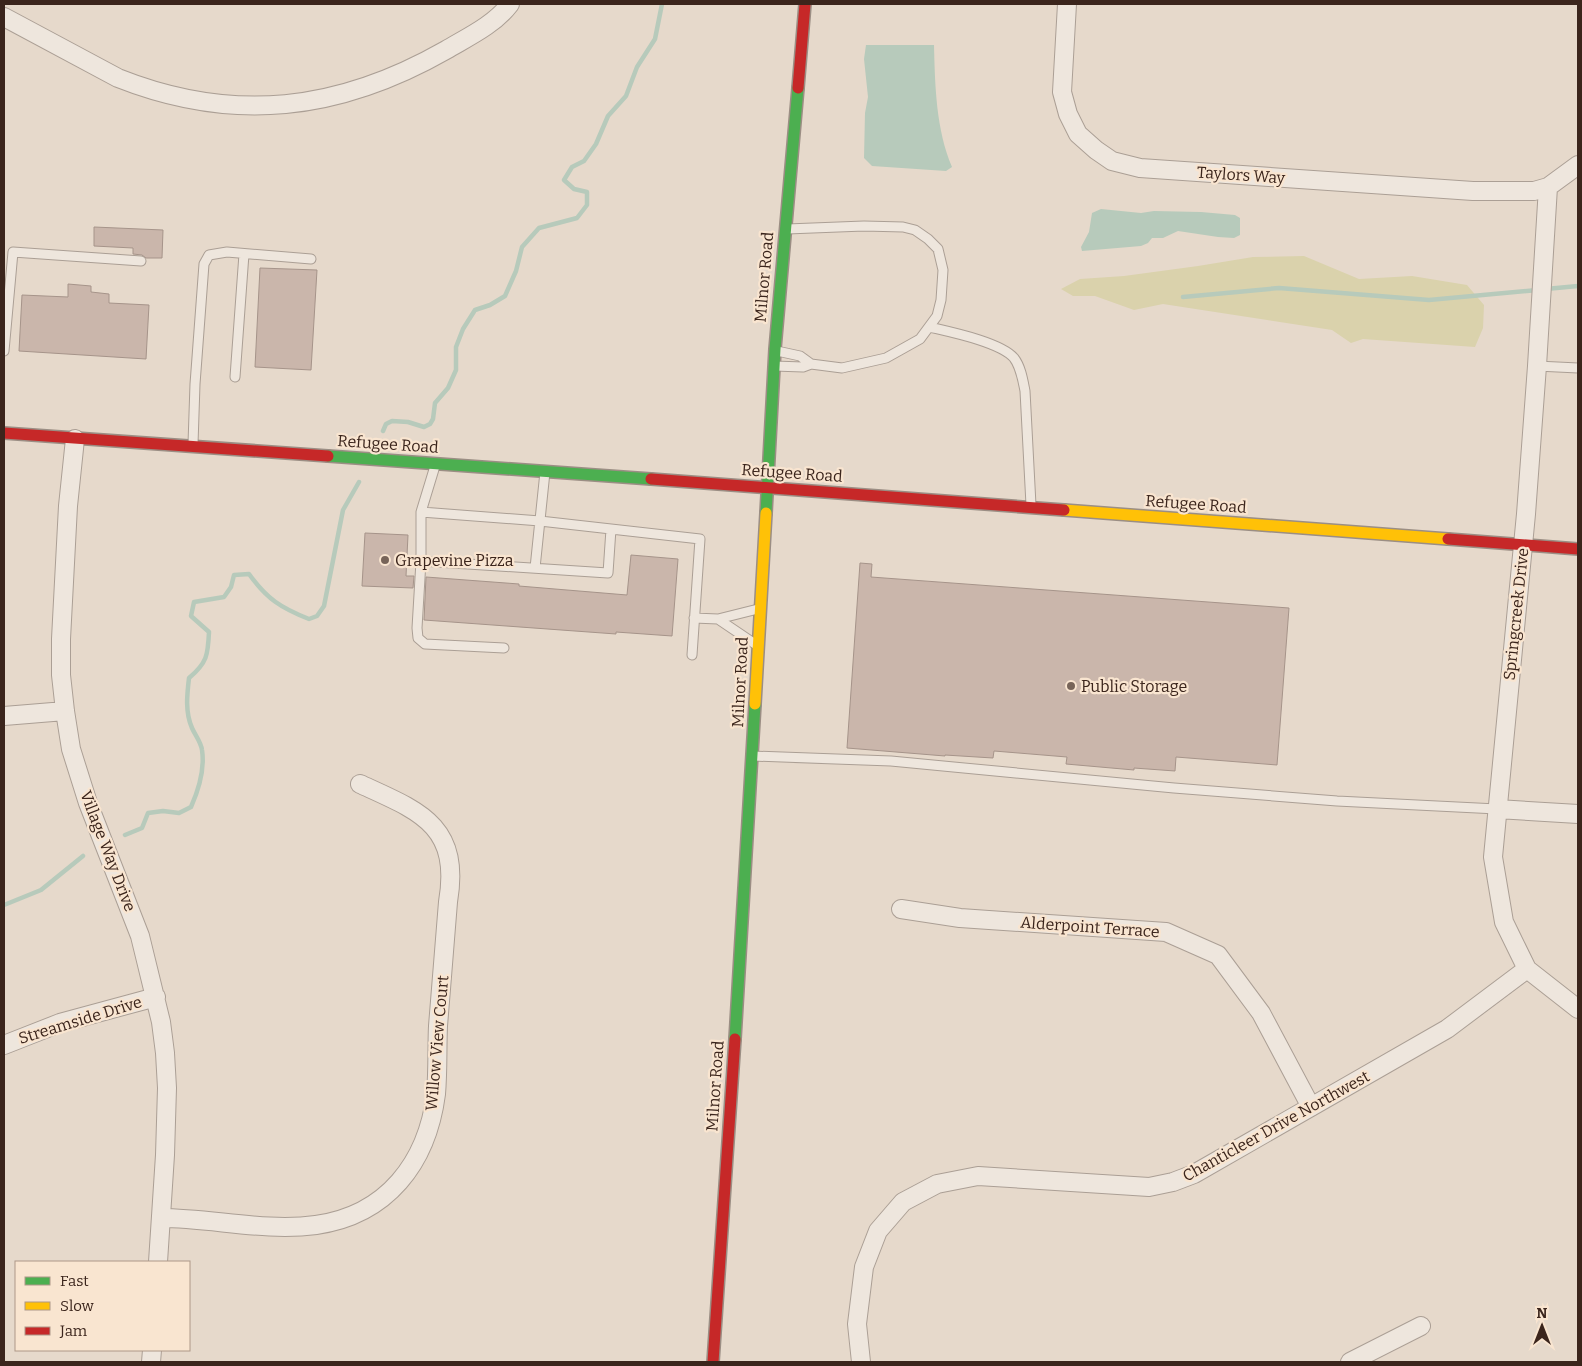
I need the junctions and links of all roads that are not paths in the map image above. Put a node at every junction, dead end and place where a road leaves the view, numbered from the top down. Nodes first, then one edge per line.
1 (510, 4) edge
2 (805, 4) edge
3 (1067, 4) edge
4 (4, 17) edge
5 (1578, 165) edge
6 (1548, 187) junction
7 (784, 229) junction
8 (244, 254) junction
9 (311, 259) dead end
10 (140, 261) dead end
11 (929, 326) junction
12 (775, 350) junction
13 (4, 351) edge
14 (811, 364) junction
15 (774, 366) junction
16 (1537, 366) junction
17 (1578, 368) edge
18 (235, 377) dead end
19 (4, 433) edge
20 (75, 439) junction
21 (193, 447) junction
22 (436, 463) junction
23 (545, 472) junction
24 (766, 487) junction
25 (1031, 507) junction
26 (421, 512) junction
27 (540, 521) junction
28 (611, 529) junction
29 (1523, 544) junction
30 (1578, 549) edge
31 (421, 560) junction
32 (535, 568) junction
33 (759, 609) junction
34 (694, 618) junction
35 (718, 619) junction
36 (758, 646) junction
37 (504, 648) dead end
38 (692, 655) dead end
39 (65, 710) junction
40 (4, 716) edge
41 (752, 756) junction
42 (360, 784) dead end
43 (1497, 809) junction
44 (1578, 814) edge
45 (901, 909) dead end
46 (1527, 969) junction
47 (156, 997) junction
48 (1578, 1010) edge
49 (4, 1045) edge
50 (1310, 1107) junction
51 (161, 1218) junction
52 (158, 1261) edge
53 (1421, 1326) dead end
54 (713, 1362) edge
55 (861, 1362) edge
56 (1350, 1362) edge

1 - 4 street
2 - 7 main road, Milnor Road
3 - 6 street, Taylors Way
5 - 6 street
6 - 16 street, Springcreek Drive
7 - 11 lane
7 - 12 main road, Milnor Road
8 - 9 lane
8 - 18 lane
8 - 21 lane
10 - 13 lane
11 - 14 lane
11 - 25 lane
12 - 14 lane
12 - 15 main road, Milnor Road
14 - 15 lane
15 - 24 main road, Milnor Road
16 - 17 lane
16 - 29 street, Springcreek Drive
19 - 20 main road, Refugee Road
20 - 21 main road, Refugee Road
20 - 39 street, Village Way Drive
21 - 22 main road, Refugee Road
22 - 23 main road, Refugee Road
22 - 26 lane
23 - 24 main road, Refugee Road
23 - 27 lane
24 - 25 main road, Refugee Road
24 - 33 main road, Milnor Road
25 - 29 main road, Refugee Road
26 - 27 lane
26 - 31 lane
27 - 28 lane
27 - 32 lane
28 - 32 lane
28 - 34 lane
29 - 30 main road, Refugee Road
29 - 43 street, Springcreek Drive
31 - 32 lane
31 - 37 lane
33 - 35 lane
33 - 36 main road, Milnor Road
34 - 35 lane
34 - 38 lane
35 - 36 lane
36 - 41 main road, Milnor Road
39 - 40 street
39 - 47 street, Village Way Drive
41 - 43 lane
41 - 54 main road, Milnor Road
42 - 51 street, Willow View Court
43 - 44 street
43 - 46 street, Springcreek Drive
45 - 50 street, Alderpoint Terrace
46 - 48 street, Springcreek Drive
46 - 50 street, Chanticleer Drive Northwest
47 - 49 street, Streamside Drive
47 - 51 street, Village Way Drive
50 - 55 street, Chanticleer Drive Northwest
51 - 52 street, Village Way Drive
53 - 56 street

